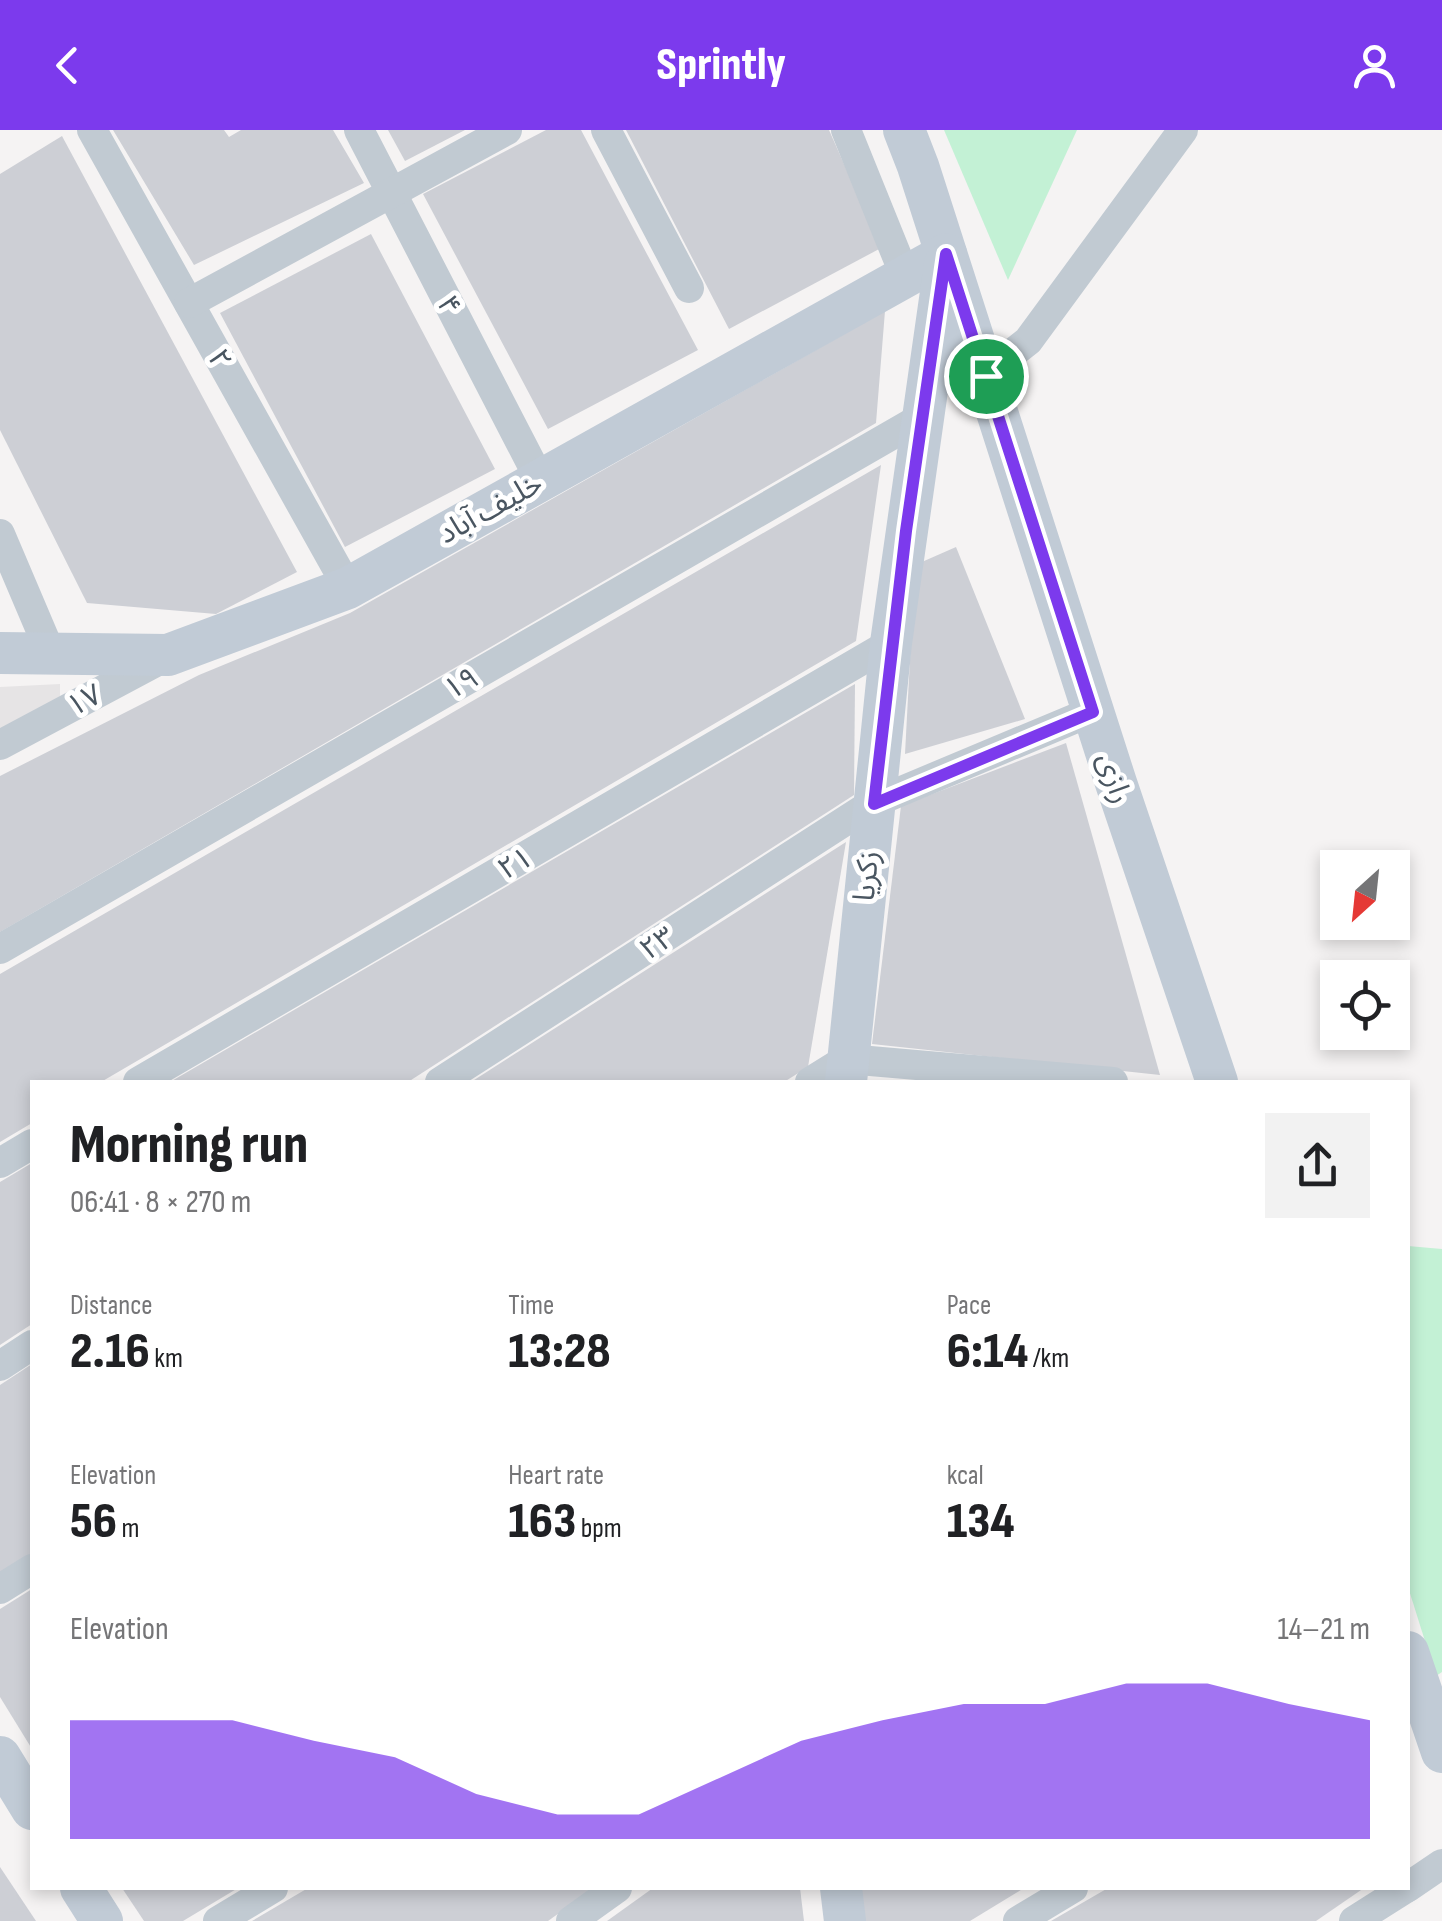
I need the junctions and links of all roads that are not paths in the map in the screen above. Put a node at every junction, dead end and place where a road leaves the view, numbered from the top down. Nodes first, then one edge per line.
1 (92, 130) edge
2 (359, 130) edge
3 (507, 130) edge
4 (606, 130) edge
5 (846, 130) edge
6 (904, 130) edge
7 (1183, 130) edge
8 (391, 192) junction
9 (946, 254) junction
10 (905, 276) junction
11 (690, 288) dead end
12 (188, 303) junction
13 (986, 376) junction
14 (921, 418) junction
15 (540, 480) junction
16 (0, 534) edge
17 (348, 588) junction
18 (892, 644) junction
19 (0, 653) edge
20 (51, 654) junction
21 (168, 656) junction
22 (1093, 712) junction
23 (0, 745) edge
24 (874, 804) junction
25 (0, 948) edge
26 (847, 1071) edge
27 (141, 1080) edge
28 (443, 1080) edge
29 (817, 1080) edge
30 (1065, 1080) edge
31 (1216, 1080) edge
32 (30, 1145) edge
33 (0, 1163) edge
34 (30, 1346) edge
35 (0, 1366) edge
36 (30, 1570) edge
37 (0, 1589) edge
38 (1410, 1672) edge
39 (1442, 1752) edge
40 (0, 1757) edge
41 (22, 1800) edge
42 (1442, 1864) edge
43 (1410, 1885) edge
44 (83, 1890) edge
45 (271, 1890) edge
46 (614, 1890) edge
47 (841, 1890) edge
48 (1070, 1890) edge
49 (1402, 1890) edge
50 (102, 1921) edge
51 (218, 1921) edge
52 (571, 1921) edge
53 (845, 1921) edge
54 (1018, 1921) edge
55 (1354, 1921) edge

1 - 12 street, ۲
2 - 8 street, ۴
3 - 8 street
4 - 11 street
5 - 10 street
6 - 9 street, رازی
7 - 13 street
8 - 12 street
8 - 15 street, ۴
9 - 10 street, خلیف آباد
9 - 13 street, رازی
9 - 14 street, زکریا
10 - 15 street, خلیف آباد
12 - 17 street, ۲
13 - 22 street, رازی
14 - 18 street, زکریا
14 - 25 street, ۱۹
15 - 17 street, خلیف آباد
16 - 20 street
17 - 21 street, خلیف آباد
18 - 24 street, زکریا
18 - 27 street, ۲۱
19 - 20 street, خلیف آباد
20 - 21 street, خلیف آباد
21 - 23 street, ۱۷
22 - 24 street, ۲۳
22 - 31 street, رازی
24 - 26 street, زکریا
24 - 28 street, ۲۳
26 - 29 street
26 - 30 street
32 - 33 street
34 - 35 street
36 - 37 street
38 - 39 street
40 - 41 street
42 - 43 street
44 - 50 street
45 - 51 street
46 - 52 street
47 - 53 street
48 - 54 street
49 - 55 street

